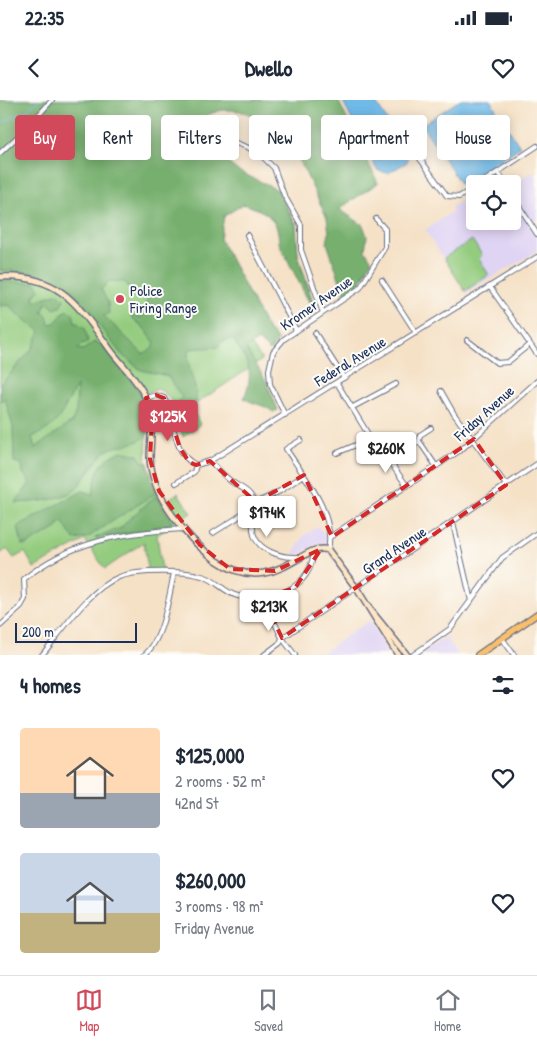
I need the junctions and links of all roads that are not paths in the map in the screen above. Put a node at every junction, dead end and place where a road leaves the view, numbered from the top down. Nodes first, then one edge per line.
1 (52, 100) edge
2 (239, 145) edge
3 (537, 146) edge
4 (0, 153) edge
5 (420, 160) edge
6 (498, 172) junction
7 (494, 175) edge
8 (500, 175) edge
9 (466, 192) edge
10 (521, 209) edge
11 (376, 219) dead end
12 (537, 234) edge
13 (247, 235) dead end
14 (537, 257) edge
15 (0, 277) edge
16 (382, 280) dead end
17 (490, 287) junction
18 (323, 313) junction
19 (296, 330) junction
20 (315, 333) dead end
21 (416, 333) junction
22 (468, 340) dead end
23 (530, 344) junction
24 (537, 354) edge
25 (344, 378) junction
26 (537, 381) edge
27 (337, 383) junction
28 (396, 384) dead end
29 (441, 391) dead end
30 (146, 398) junction
31 (352, 407) junction
32 (285, 415) junction
33 (431, 428) dead end
34 (474, 439) junction
35 (301, 440) dead end
36 (406, 451) dead end
37 (337, 453) dead end
38 (210, 461) junction
39 (537, 464) edge
40 (196, 465) junction
41 (436, 466) junction
42 (304, 475) junction
43 (176, 483) dead end
44 (506, 485) junction
45 (407, 486) junction
46 (255, 502) junction
47 (453, 523) junction
48 (184, 529) junction
49 (213, 533) dead end
50 (537, 533) edge
51 (330, 538) junction
52 (314, 549) junction
53 (328, 550) junction
54 (301, 557) junction
55 (174, 573) junction
56 (357, 589) junction
57 (263, 598) junction
58 (471, 601) junction
59 (537, 614) edge
60 (0, 626) edge
61 (282, 638) junction
62 (390, 638) junction
63 (502, 638) junction
64 (42, 655) edge
65 (144, 655) edge
66 (264, 655) edge
67 (295, 655) edge
68 (398, 655) edge
69 (407, 655) edge
70 (413, 655) edge
71 (478, 655) edge
72 (514, 655) edge

1 - 4 street
2 - 18 street
3 - 6 street
5 - 9 street
6 - 7 street
6 - 8 street
10 - 12 street
11 - 18 street, Kromer Avenue
13 - 19 street
14 - 17 street, Federal Avenue
15 - 30 main road
16 - 21 street
17 - 21 street, Federal Avenue
17 - 23 street
18 - 19 street, Kromer Avenue
19 - 32 street, Kromer Avenue
20 - 25 street
21 - 25 street, Federal Avenue
22 - 23 street
23 - 24 street
25 - 27 street, Federal Avenue
26 - 34 street, Friday Avenue
27 - 31 street
27 - 32 street, Federal Avenue
28 - 31 street
29 - 34 street
30 - 40 street
30 - 48 main road
31 - 37 street
32 - 38 street, Federal Avenue
33 - 41 street
34 - 41 street, Friday Avenue
34 - 44 street
35 - 42 street
36 - 45 street
38 - 40 street, Federal Avenue
38 - 46 street
39 - 44 street, Grand Avenue
40 - 43 street, Federal Avenue
41 - 45 street, Friday Avenue
42 - 46 street
42 - 51 street
44 - 47 street, Grand Avenue
45 - 51 street, Friday Avenue
46 - 49 street
46 - 54 street
47 - 56 street, Grand Avenue
47 - 58 street
48 - 54 main road
48 - 60 street
50 - 58 street
51 - 53 street
52 - 53 main road
52 - 54 main road
52 - 57 street
53 - 56 main road
55 - 57 street
55 - 64 street
55 - 65 street
56 - 61 street, Grand Avenue
56 - 62 main road
57 - 61 street
58 - 70 street
59 - 63 main road
61 - 66 street, Grand Avenue
61 - 67 street
62 - 68 main road
62 - 69 main road
63 - 71 main road
63 - 72 street

